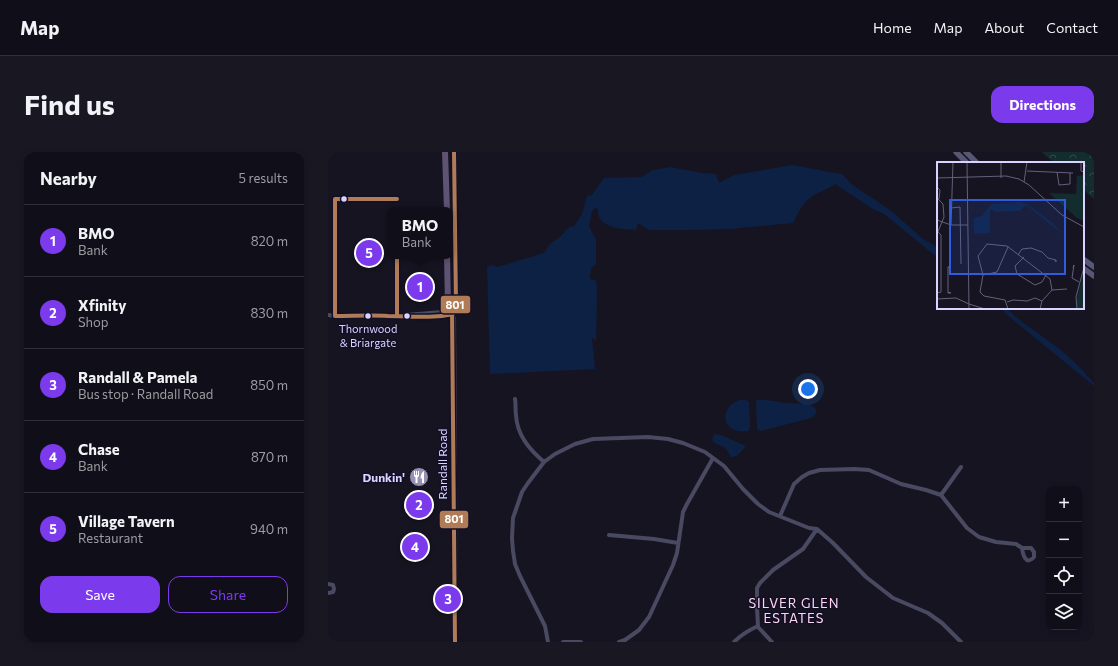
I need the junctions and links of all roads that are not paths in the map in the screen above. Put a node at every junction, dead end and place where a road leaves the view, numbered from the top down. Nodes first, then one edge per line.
1 (446, 152) edge
2 (454, 152) edge
3 (956, 152) edge
4 (966, 152) edge
5 (966, 162) edge
6 (976, 162) edge
7 (446, 207) edge
8 (447, 259) edge
9 (1084, 260) edge
10 (1094, 267) edge
11 (1084, 269) edge
12 (1094, 276) edge
13 (452, 312) junction
14 (328, 315) edge
15 (515, 399) dead end
16 (713, 458) junction
17 (544, 462) junction
18 (961, 467) dead end
19 (941, 495) junction
20 (780, 516) junction
21 (817, 529) junction
22 (609, 535) dead end
23 (678, 543) junction
24 (1022, 548) dead end
25 (328, 584) edge
26 (328, 593) edge
27 (758, 626) junction
28 (455, 642) edge
29 (548, 642) edge
30 (563, 642) edge
31 (581, 642) edge
32 (618, 642) edge
33 (734, 642) edge
34 (772, 642) edge
35 (961, 642) edge

1 - 7 main road
2 - 13 main road, Randall Road
3 - 5 main road
4 - 6 main road
8 - 13 main road, Randall Road
9 - 10 main road
11 - 12 main road
13 - 14 street
13 - 28 main road, Randall Road
15 - 17 street
16 - 17 street
16 - 20 street
16 - 23 street
17 - 29 street
18 - 19 street
19 - 20 street
19 - 24 street
20 - 21 street
21 - 27 street
21 - 35 street
22 - 23 street
23 - 32 street
25 - 26 street
27 - 33 street
27 - 34 street
30 - 31 street

